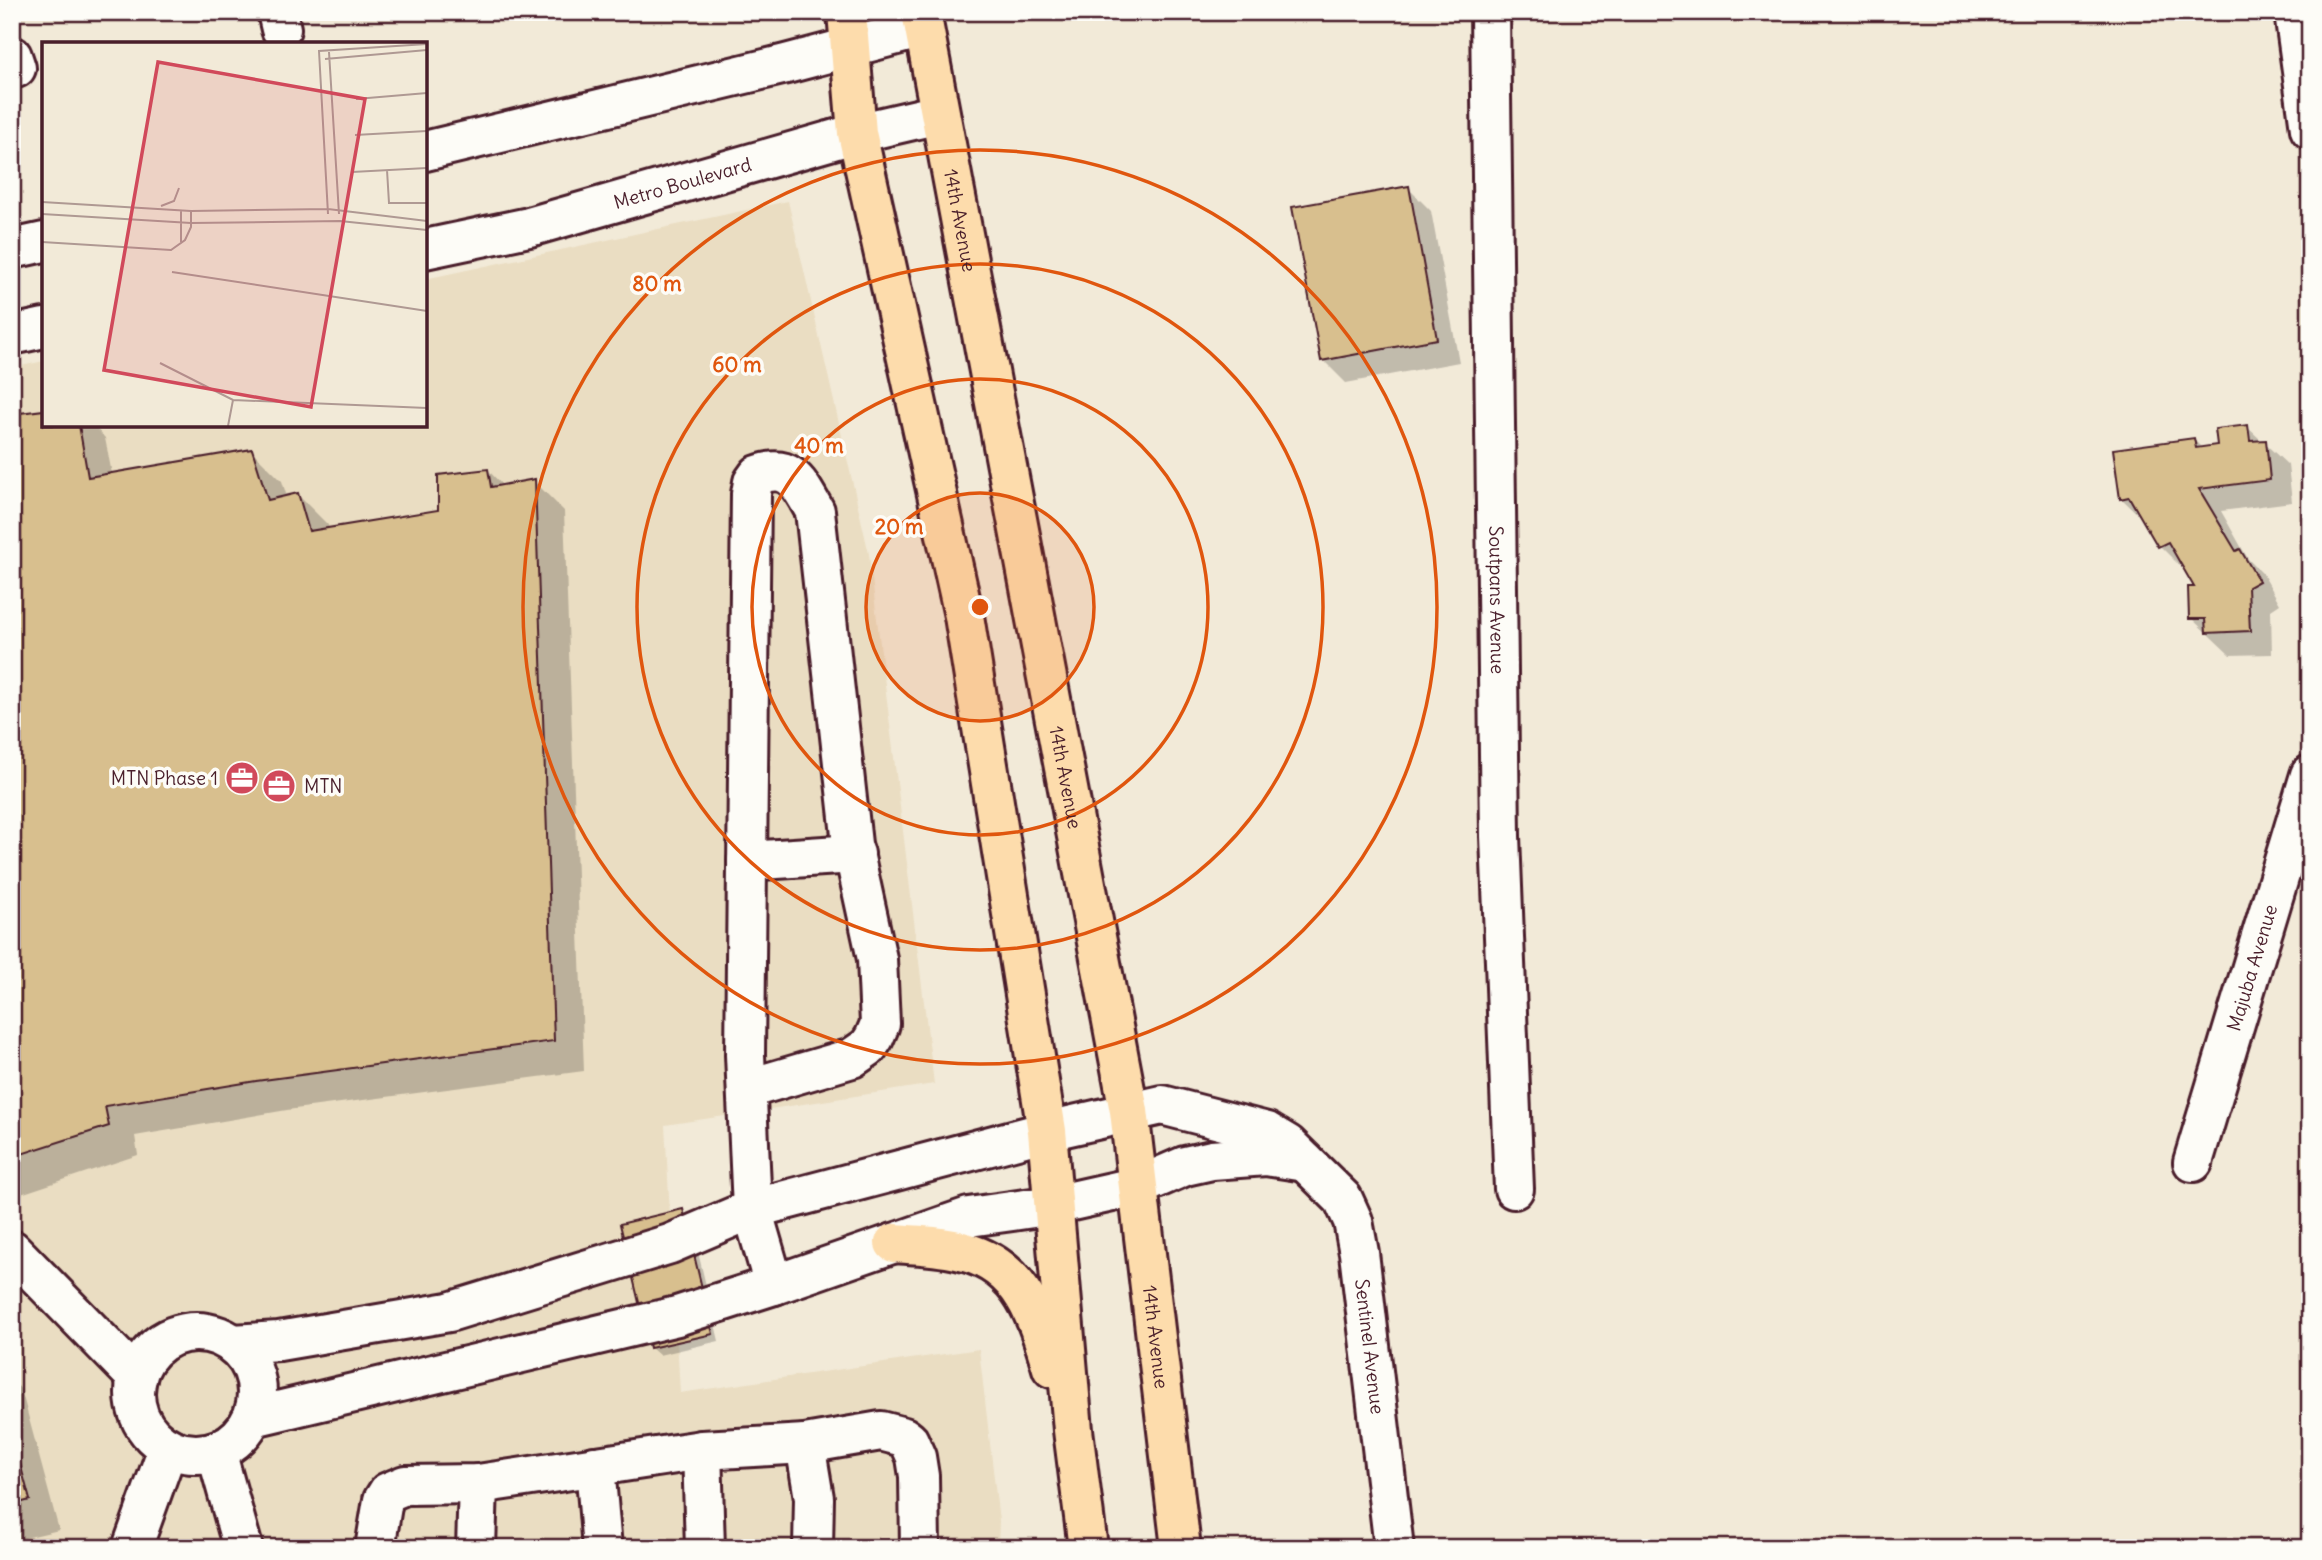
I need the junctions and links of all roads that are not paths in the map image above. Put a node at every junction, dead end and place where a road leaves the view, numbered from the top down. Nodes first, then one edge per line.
1 (1490, 12) edge
2 (2294, 12) edge
3 (922, 20) edge
4 (849, 29) edge
5 (939, 114) junction
6 (2310, 129) edge
7 (857, 133) junction
8 (427, 151) edge
9 (42, 242) edge
10 (427, 248) edge
11 (12, 249) edge
12 (42, 328) edge
13 (12, 335) edge
14 (2310, 775) edge
15 (855, 854) junction
16 (747, 861) junction
17 (747, 1089) junction
18 (1129, 1111) junction
19 (1047, 1131) junction
20 (2193, 1161) dead end
21 (1307, 1162) junction
22 (1139, 1186) junction
23 (1514, 1189) dead end
24 (1054, 1205) junction
25 (752, 1209) junction
26 (894, 1243) junction
27 (12, 1250) edge
28 (774, 1285) junction
29 (233, 1344) junction
30 (137, 1378) junction
31 (253, 1417) junction
32 (1073, 1430) junction
33 (805, 1444) junction
34 (168, 1448) junction
35 (702, 1450) junction
36 (216, 1451) junction
37 (595, 1466) junction
38 (478, 1483) junction
39 (132, 1548) edge
40 (243, 1548) edge
41 (375, 1548) edge
42 (476, 1548) edge
43 (602, 1548) edge
44 (705, 1548) edge
45 (813, 1548) edge
46 (920, 1548) edge
47 (1088, 1548) edge
48 (1181, 1548) edge
49 (1394, 1548) edge

1 - 23 street, Soutpans Avenue
2 - 6 street
3 - 4 street
3 - 5 main road, 14th Avenue
4 - 7 main road
4 - 8 street
5 - 7 street, Metro Boulevard
5 - 18 main road, 14th Avenue
7 - 10 street, Metro Boulevard
7 - 19 main road
9 - 11 street
12 - 13 street
14 - 20 street, Majuba Avenue
15 - 16 street
15 - 16 street
15 - 17 street
16 - 17 street
17 - 25 street
18 - 19 street, Sentinel Avenue
18 - 21 street, Sentinel Avenue
18 - 22 main road, 14th Avenue
19 - 24 main road
19 - 25 street, Sentinel Avenue
21 - 22 street
21 - 49 street, Sentinel Avenue
22 - 24 street
22 - 48 main road, 14th Avenue
24 - 26 street
24 - 32 main road
25 - 28 street
25 - 29 street, Sentinel Avenue
26 - 28 street
26 - 32 main road
27 - 30 street
28 - 31 street
29 - 30 street
29 - 31 street
30 - 34 street
31 - 36 street
32 - 47 main road
33 - 35 street
33 - 45 street
33 - 46 street
34 - 36 street
34 - 39 street
35 - 37 street
35 - 44 street
36 - 40 street
37 - 38 street
37 - 43 street
38 - 41 street
38 - 42 street

